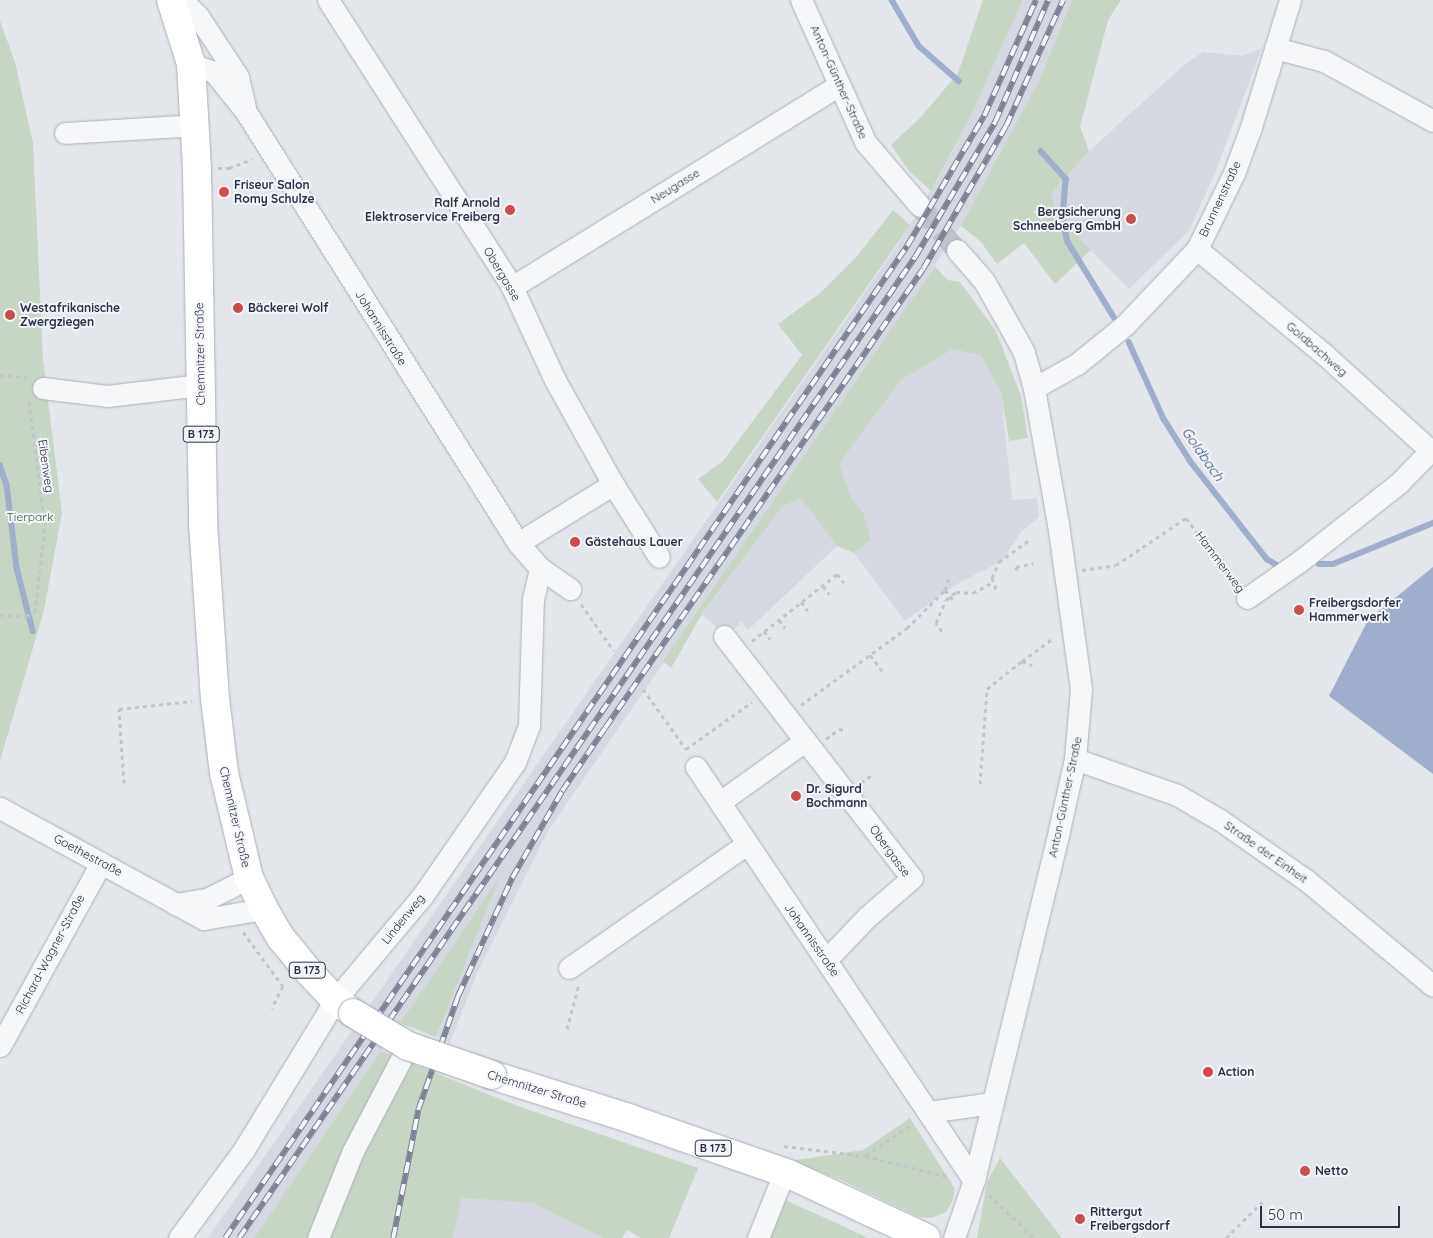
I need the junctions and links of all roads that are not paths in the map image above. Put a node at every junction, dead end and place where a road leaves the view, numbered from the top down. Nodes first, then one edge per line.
1 (171, 0) edge
2 (182, 0) edge
3 (328, 0) edge
4 (800, 0) edge
5 (1290, 0) edge
6 (1275, 48) junction
7 (191, 64) junction
8 (839, 85) junction
9 (246, 112) junction
10 (1433, 121) edge
11 (195, 126) junction
12 (65, 133) dead end
13 (920, 206) tunnel mouth
14 (1197, 249) junction
15 (957, 250) tunnel mouth
16 (512, 287) junction
17 (200, 385) junction
18 (1034, 388) junction
19 (32, 390) road end
20 (1432, 452) edge
21 (613, 484) junction
22 (518, 543) junction
23 (659, 557) dead end
24 (540, 568) junction
25 (570, 589) road end
26 (1247, 598) road end
27 (724, 636) dead end
28 (805, 741) junction
29 (691, 758) road end
30 (1075, 759) junction
31 (720, 802) junction
32 (0, 808) edge
33 (747, 844) junction
34 (102, 863) junction
35 (249, 878) junction
36 (175, 904) junction
37 (264, 909) junction
38 (826, 960) junction
39 (569, 968) dead end
40 (1433, 986) edge
41 (344, 1006) junction
42 (0, 1046) edge
43 (408, 1046) junction
44 (992, 1103) junction
45 (929, 1112) junction
46 (784, 1173) junction
47 (974, 1180) junction
48 (179, 1238) edge
49 (318, 1238) edge
50 (758, 1238) edge
51 (926, 1238) edge
52 (954, 1238) edge

1 - 7 main road, Chemnitzer Straße / B 173
2 - 9 street, Johannisstraße
3 - 16 street, Obergasse
4 - 8 street, Anton-Günther-Straße
5 - 6 street, Brunnenstraße
6 - 10 street
6 - 14 street, Brunnenstraße
7 - 9 street, Johannisstraße
7 - 11 main road, Chemnitzer Straße / B 173
8 - 13 street, Anton-Günther-Straße
8 - 16 street, Neugasse
9 - 22 street, Johannisstraße
11 - 12 street
11 - 17 main road, Chemnitzer Straße / B 173
14 - 18 street, Brunnenstraße
14 - 20 street, Goldbachweg
15 - 18 street, Anton-Günther-Straße
16 - 21 street, Obergasse
17 - 19 street
17 - 35 main road, Chemnitzer Straße / B 173
18 - 30 street, Anton-Günther-Straße
20 - 26 street, Hammerweg
21 - 22 street
21 - 23 street, Obergasse
22 - 24 street, Johannisstraße
24 - 25 street, Johannisstraße
24 - 41 street, Lindenweg
27 - 28 street, Obergasse
28 - 31 street
28 - 38 street, Obergasse
29 - 31 street, Johannisstraße
30 - 40 street, Straße der Einheit
30 - 44 street, Anton-Günther-Straße
31 - 33 street, Johannisstraße
32 - 34 street, Goethestraße
33 - 38 street, Johannisstraße
33 - 39 street
34 - 36 street, Goethestraße
34 - 42 street, Richard-Wagner-Straße
35 - 36 street
35 - 37 main road, Chemnitzer Straße / B 173
36 - 37 street, Goethestraße
37 - 41 main road, Chemnitzer Straße / B 173
38 - 45 street, Johannisstraße
41 - 43 main road, Chemnitzer Straße / B 173, bridge
41 - 48 street, Lindenweg
43 - 46 main road, Chemnitzer Straße / B 173, bridge
43 - 49 street
44 - 45 street
44 - 47 street, Anton-Günther-Straße
45 - 47 street, Johannisstraße
46 - 50 street
46 - 51 main road, Chemnitzer Straße / B 173
47 - 52 street, Anton-Günther-Straße

